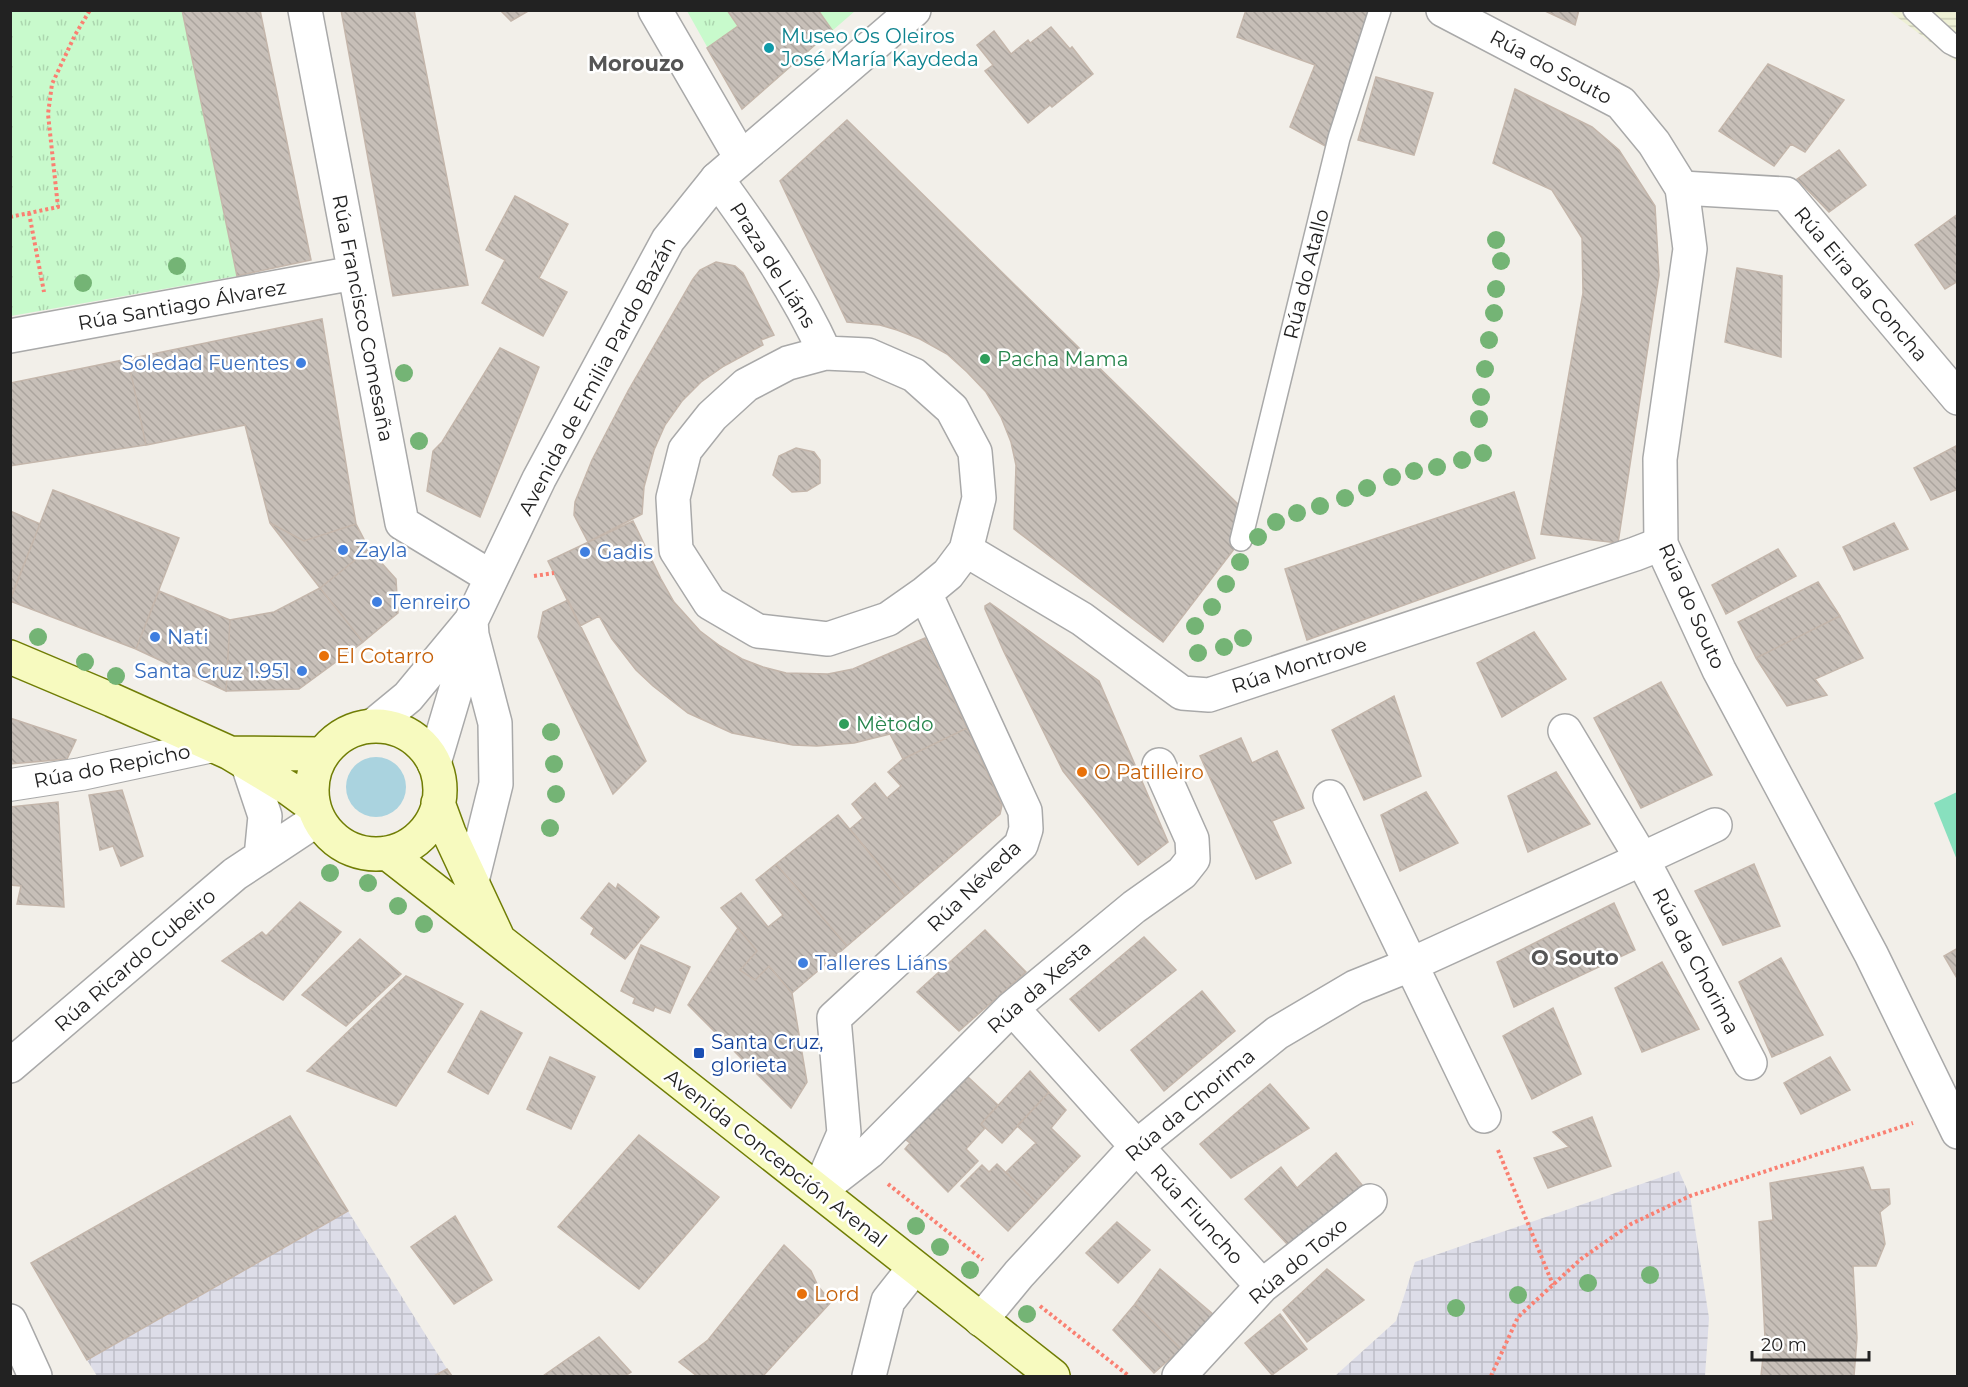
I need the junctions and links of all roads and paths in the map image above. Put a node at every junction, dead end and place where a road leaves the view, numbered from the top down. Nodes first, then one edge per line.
1 (90, 10) edge
2 (305, 10) edge
3 (655, 10) edge
4 (914, 10) edge
5 (1380, 10) edge
6 (1443, 10) edge
7 (1914, 10) edge
8 (1958, 47) edge
9 (741, 158) junction
10 (717, 179) junction
11 (1682, 189) junction
12 (29, 213) junction
13 (10, 217) edge
14 (354, 273) junction
15 (40, 276) dead end
16 (10, 336) edge
17 (825, 353) junction
18 (1958, 398) edge
19 (1241, 540) dead end
20 (1661, 544) junction
21 (966, 550) junction
22 (491, 577) junction
23 (925, 593) junction
24 (472, 628) junction
25 (10, 657) edge
26 (374, 725) junction
27 (1564, 731) dead end
28 (230, 754) junction
29 (322, 754) junction
30 (434, 763) junction
31 (1159, 765) dead end
32 (10, 785) edge
33 (1330, 797) dead end
34 (438, 803) junction
35 (316, 813) junction
36 (1715, 825) dead end
37 (387, 853) junction
38 (261, 856) junction
39 (1642, 859) junction
40 (472, 881) junction
41 (499, 940) junction
42 (1412, 964) junction
43 (1012, 1008) junction
44 (1750, 1063) dead end
45 (10, 1066) edge
46 (1484, 1116) joint
47 (1953, 1122) edge
48 (1136, 1147) junction
49 (819, 1191) junction
50 (1370, 1201) dead end
51 (914, 1268) junction
52 (1553, 1285) junction
53 (1262, 1286) junction
54 (981, 1320) junction
55 (10, 1321) edge
56 (35, 1377) edge
57 (869, 1377) edge
58 (1053, 1377) edge
59 (1179, 1377) edge
60 (1491, 1377) edge

1 - 12 path
2 - 14 street, Rúa Francisco Comesaña
3 - 9 street
4 - 9 street, Avenida de Emilia Pardo Bazán
5 - 19 lane, Rúa do Atallo
6 - 11 street, Rúa do Souto
7 - 8 lane
9 - 10 street, Avenida de Emilia Pardo Bazán
10 - 17 street, Praza de Liáns
10 - 22 street, Avenida de Emilia Pardo Bazán
11 - 18 street, Rúa Eira da Concha
11 - 20 street, Rúa do Souto
12 - 13 path
12 - 15 path
14 - 16 street, Rúa Santiago Álvarez
14 - 22 street, Rúa Francisco Comesaña
17 - 21 street, Praza de Liáns
17 - 23 street, Praza de Liáns
20 - 21 street, Rúa Montrove
20 - 47 street, Rúa do Souto
21 - 23 street, Praza de Liáns
22 - 24 street, Avenida de Emilia Pardo Bazán
23 - 49 street, Rúa Néveda
24 - 26 street, Avenida de Emilia Pardo Bazán
24 - 30 street, Avenida de Emilia Pardo Bazán
24 - 40 street
25 - 28 main road, Avenida Concepción Arenal
26 - 29 main road, Avenida Concepción Arenal
26 - 30 main road, Avenida Concepción Arenal
27 - 39 street, Rúa da Chorima
28 - 29 main road, Avenida Concepción Arenal
28 - 32 street, Rúa do Repicho
28 - 35 main road, Avenida Concepción Arenal
28 - 38 street
29 - 35 main road
30 - 34 main road, Avenida Concepción Arenal
31 - 43 street, Rúa da Xesta
33 - 42 street
34 - 37 main road, Avenida Concepción Arenal
34 - 40 main road, Avenida Concepción Arenal
35 - 37 main road, Avenida Concepción Arenal
35 - 38 street, Rúa Ricardo Cubeiro
36 - 39 street, Rúa da Chorima
37 - 41 main road, Avenida Concepción Arenal
38 - 45 street, Rúa Ricardo Cubeiro
39 - 42 street, Rúa da Chorima
39 - 44 street, Rúa da Chorima
40 - 41 main road, Avenida Concepción Arenal
41 - 49 main road, Avenida Concepción Arenal
42 - 46 street
42 - 48 street, Rúa da Chorima
43 - 48 street, Rúa Fiuncho
43 - 49 street, Rúa da Xesta
46 - 52 path
47 - 52 path
48 - 53 street, Rúa Fiuncho
48 - 54 street, Rúa da Chorima
49 - 51 main road, Avenida Concepción Arenal
50 - 53 street, Rúa do Toxo
51 - 54 main road, Avenida Concepción Arenal
51 - 57 street
52 - 60 path
53 - 59 street, Rúa do Toxo
54 - 58 main road, Avenida Concepción Arenal
55 - 56 street

